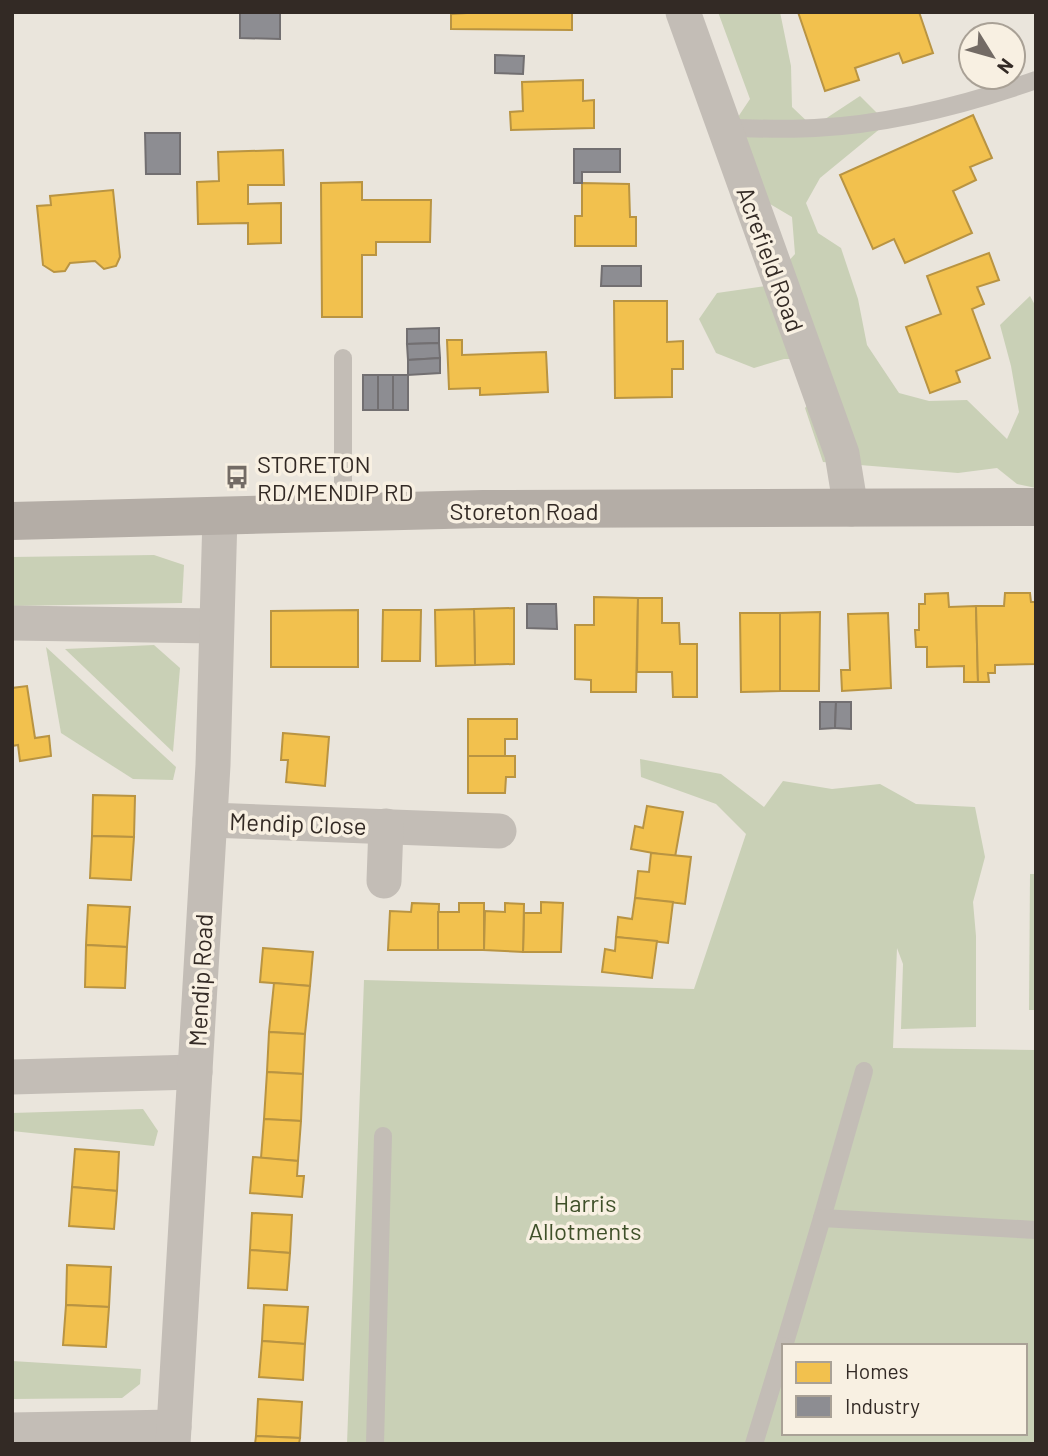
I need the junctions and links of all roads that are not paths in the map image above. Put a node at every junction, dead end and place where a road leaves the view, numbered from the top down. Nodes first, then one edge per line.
1 (683, 12) edge
2 (1036, 80) edge
3 (723, 128) junction
4 (343, 358) dead end
5 (1036, 506) edge
6 (851, 509) junction
7 (344, 513) junction
8 (219, 516) junction
9 (12, 521) edge
10 (12, 623) edge
11 (216, 626) junction
12 (210, 820) junction
13 (386, 826) junction
14 (499, 831) dead end
15 (384, 881) dead end
16 (864, 1071) dead end
17 (195, 1072) junction
18 (12, 1077) edge
19 (383, 1136) dead end
20 (822, 1219) junction
21 (1036, 1230) edge
22 (785, 1344) edge
23 (782, 1353) edge
24 (762, 1418) junction
25 (12, 1430) edge
26 (174, 1435) edge
27 (374, 1444) edge
28 (754, 1444) edge
29 (762, 1444) edge

1 - 3 street, Acrefield Road
2 - 3 lane
3 - 6 street, Acrefield Road
4 - 7 lane
5 - 6 main road, Storeton Road
6 - 7 main road, Storeton Road
7 - 8 main road, Storeton Road
8 - 9 main road, Storeton Road
8 - 11 street, Mendip Road
10 - 11 street
11 - 12 street, Mendip Road
12 - 13 street, Mendip Close
12 - 17 street, Mendip Road
13 - 14 street, Mendip Close
13 - 15 street, Mendip Close
16 - 20 lane
17 - 18 street
17 - 26 street, Mendip Road
19 - 27 lane
20 - 21 lane
20 - 22 lane
23 - 24 lane
24 - 28 lane
24 - 29 lane
25 - 26 street

